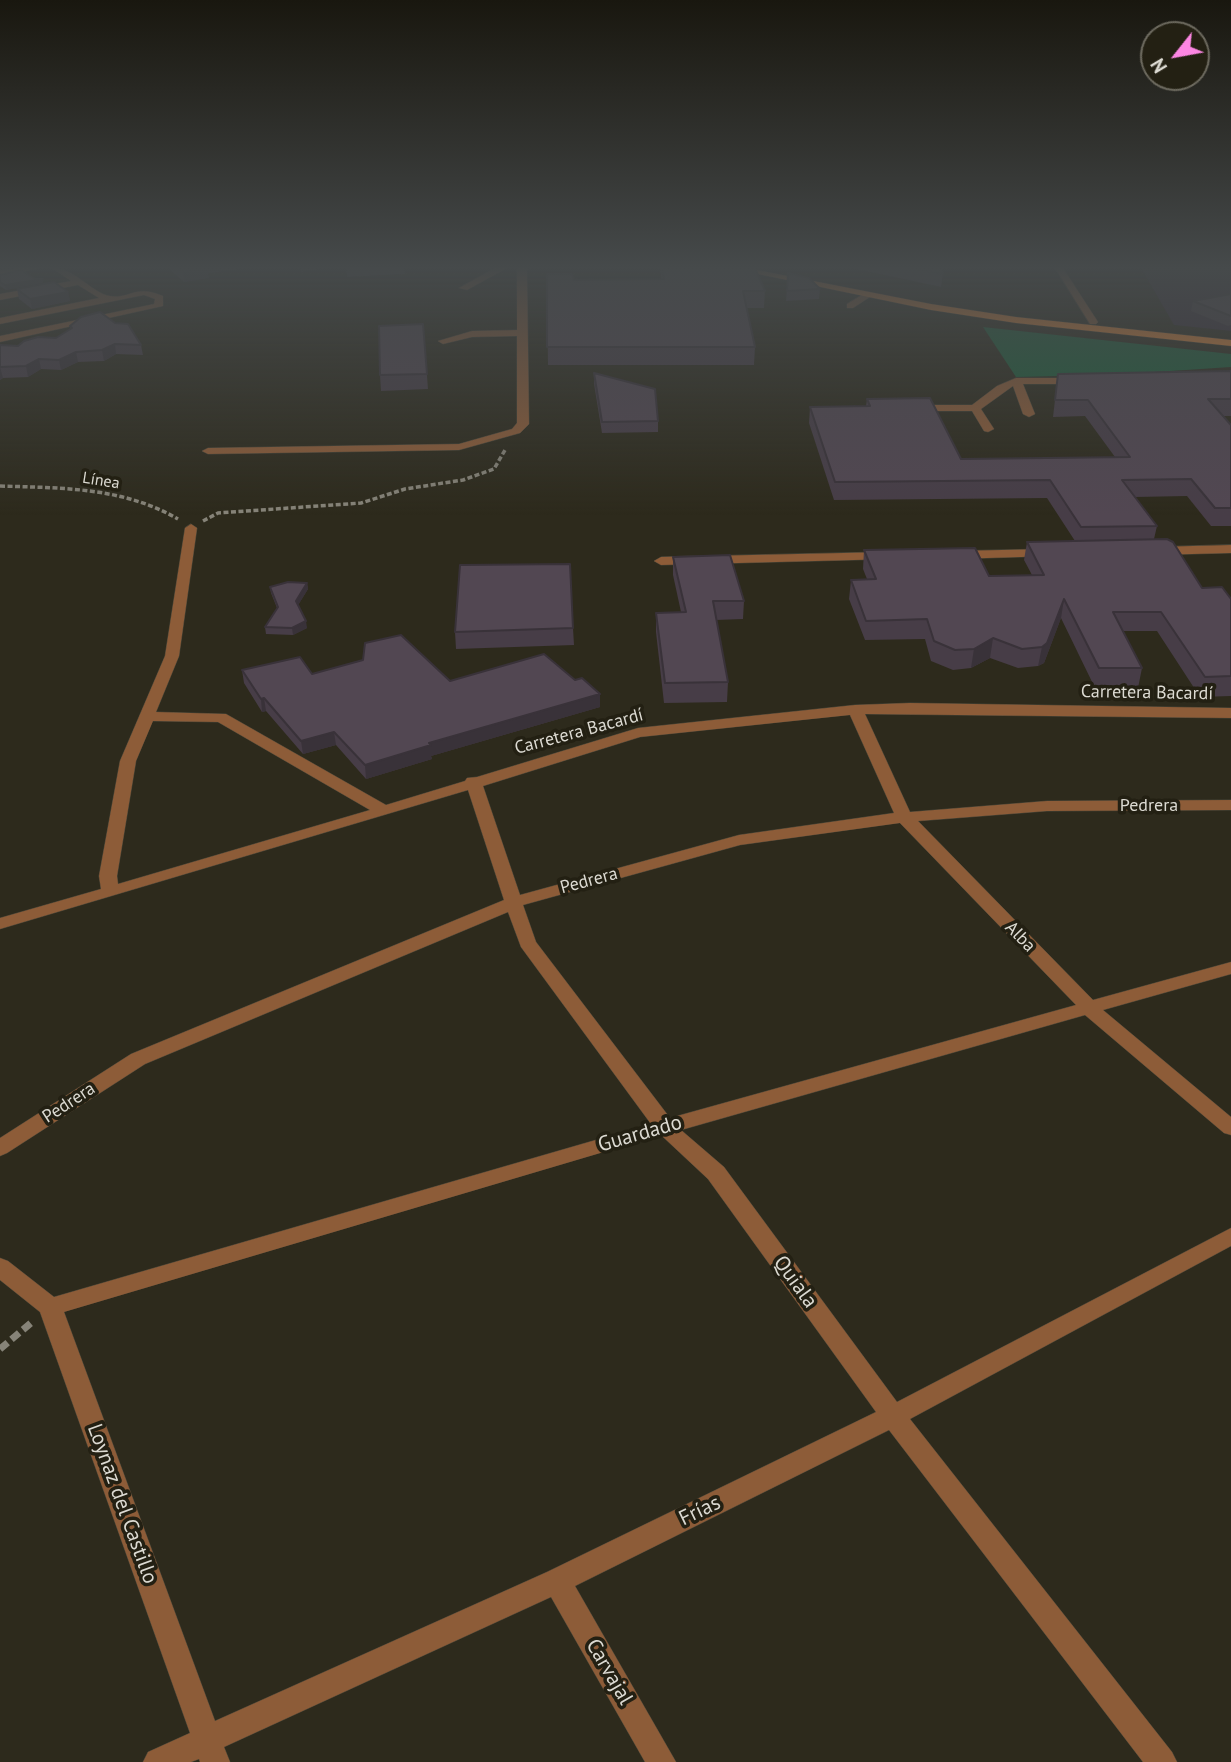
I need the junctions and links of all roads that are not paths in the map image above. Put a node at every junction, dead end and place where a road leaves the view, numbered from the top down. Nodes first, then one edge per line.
1 (522, 350) edge
2 (1016, 381) junction
3 (1086, 381) edge
4 (897, 408) edge
5 (975, 408) junction
6 (1029, 414) dead end
7 (988, 429) dead end
8 (208, 451) dead end
9 (191, 528) road end
10 (1231, 549) edge
11 (1134, 551) edge
12 (1064, 553) edge
13 (939, 555) edge
14 (897, 556) edge
15 (661, 561) dead end
16 (855, 710) junction
17 (1231, 713) edge
18 (146, 716) junction
19 (473, 781) junction
20 (1231, 805) edge
21 (383, 810) junction
22 (905, 818) junction
23 (110, 891) junction
24 (515, 902) junction
25 (0, 924) edge
26 (1231, 968) edge
27 (1088, 1007) junction
28 (665, 1127) junction
29 (1231, 1128) edge
30 (0, 1148) edge
31 (1231, 1236) edge
32 (0, 1267) edge
33 (50, 1307) junction
34 (892, 1416) junction
35 (557, 1581) junction
36 (211, 1751) edge
37 (158, 1762) edge
38 (662, 1762) edge
39 (1162, 1762) edge

1 - 8 street
2 - 3 street
2 - 5 street
2 - 6 street
4 - 5 street
5 - 7 street
9 - 18 street
10 - 11 street
12 - 13 street
14 - 15 street
16 - 17 street, Carretera Bacardí
16 - 19 street, Carretera Bacardí
16 - 22 street, Alba
18 - 21 street
18 - 23 street
19 - 21 street, Carretera Bacardí
19 - 24 street, Quiala
20 - 22 street, Pedrera
21 - 23 street, Carretera Bacardí
22 - 24 street, Pedrera
22 - 27 street, Alba
23 - 25 street, Carretera Bacardí
24 - 28 street, Quiala
24 - 30 street, Pedrera
26 - 27 street, Guardado
27 - 28 street, Guardado
27 - 29 street, Alba
28 - 33 street, Guardado
28 - 34 street, Quiala
31 - 34 street, Frías
32 - 33 street
33 - 36 street, Loynaz del Castillo
34 - 35 street, Frías
34 - 39 street, Quiala
35 - 36 street, Frías
35 - 38 street, Carvajal
36 - 37 street, Frías

